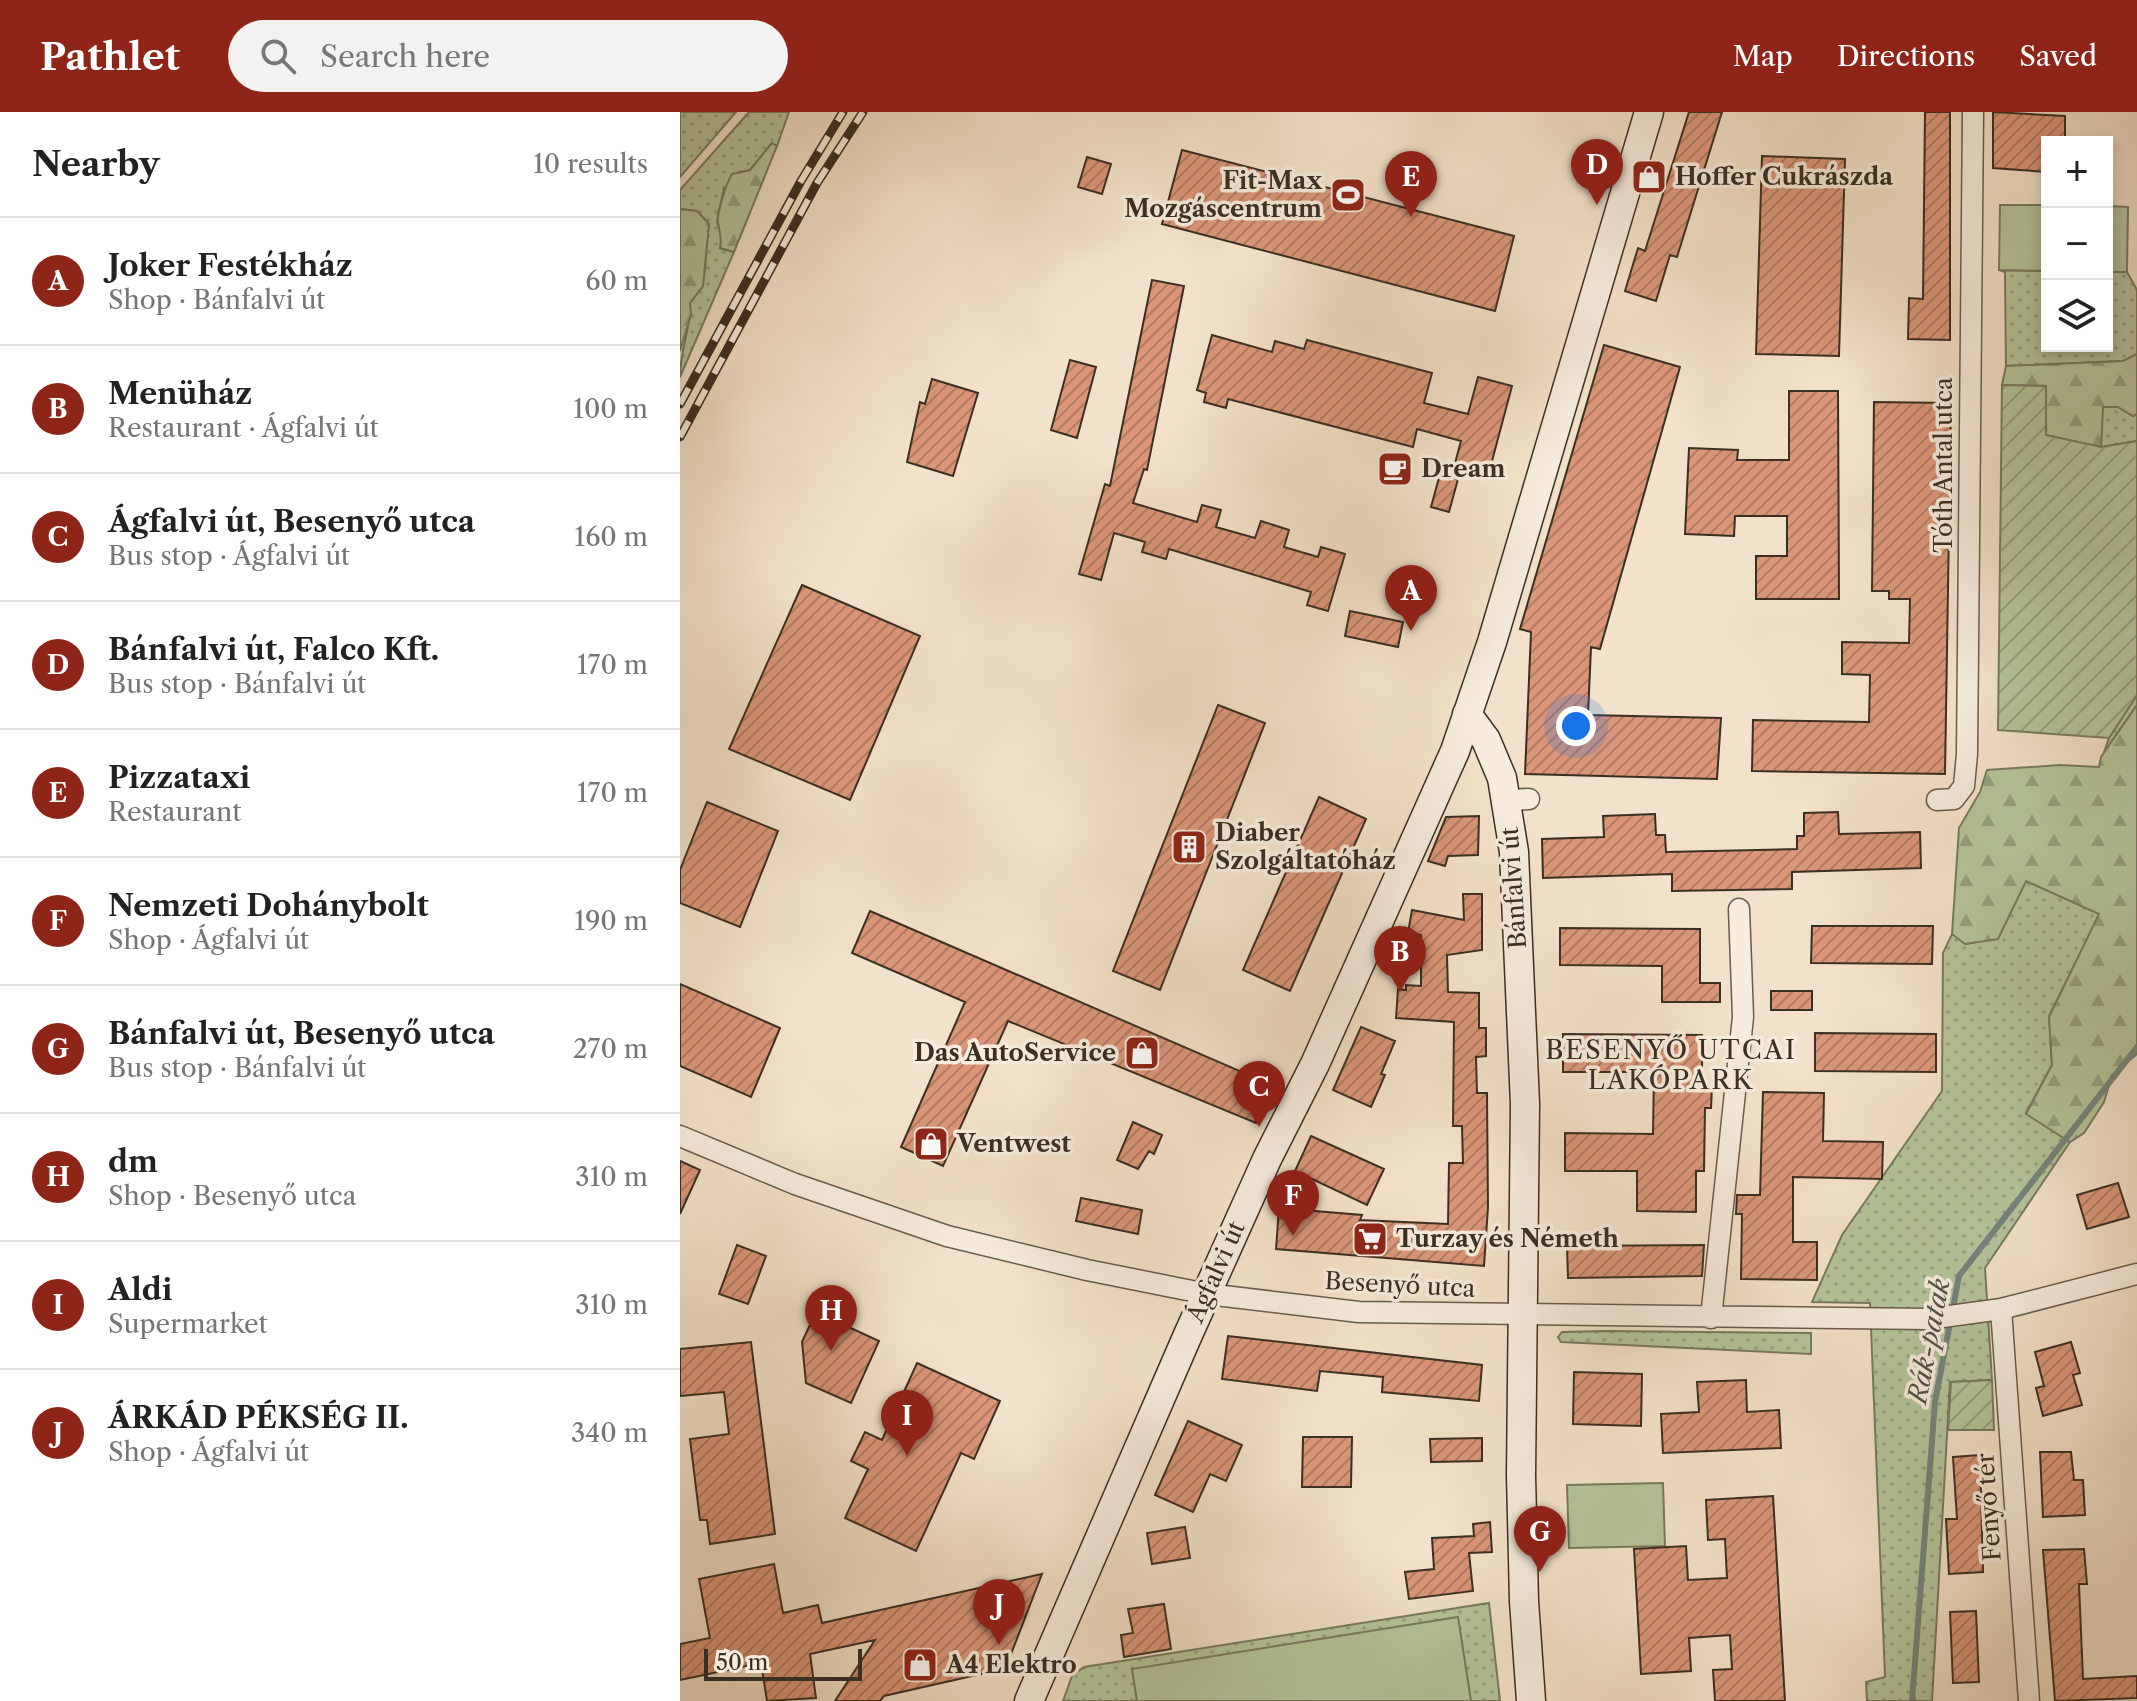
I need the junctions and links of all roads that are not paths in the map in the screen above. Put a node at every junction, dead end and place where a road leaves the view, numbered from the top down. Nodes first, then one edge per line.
1 (1649, 112) edge
2 (1973, 112) edge
3 (1467, 714) junction
4 (1937, 800) dead end
5 (1739, 909) dead end
6 (680, 1136) edge
7 (2137, 1274) edge
8 (1207, 1294) junction
9 (2001, 1309) junction
10 (1524, 1317) junction
11 (1711, 1318) junction
12 (1029, 1701) edge
13 (1531, 1701) edge
14 (2029, 1701) edge

1 - 3 main road
2 - 4 street, Tóth Antal utca
3 - 8 main road, Ágfalvi út
3 - 10 main road, Bánfalvi út
5 - 11 street
6 - 8 street, Besenyő utca
7 - 9 street, Besenyő utca
8 - 10 street, Besenyő utca
8 - 12 main road, Ágfalvi út
9 - 11 street, Besenyő utca
9 - 14 street, Fenyő tér
10 - 11 street, Besenyő utca
10 - 13 main road, Bánfalvi út

